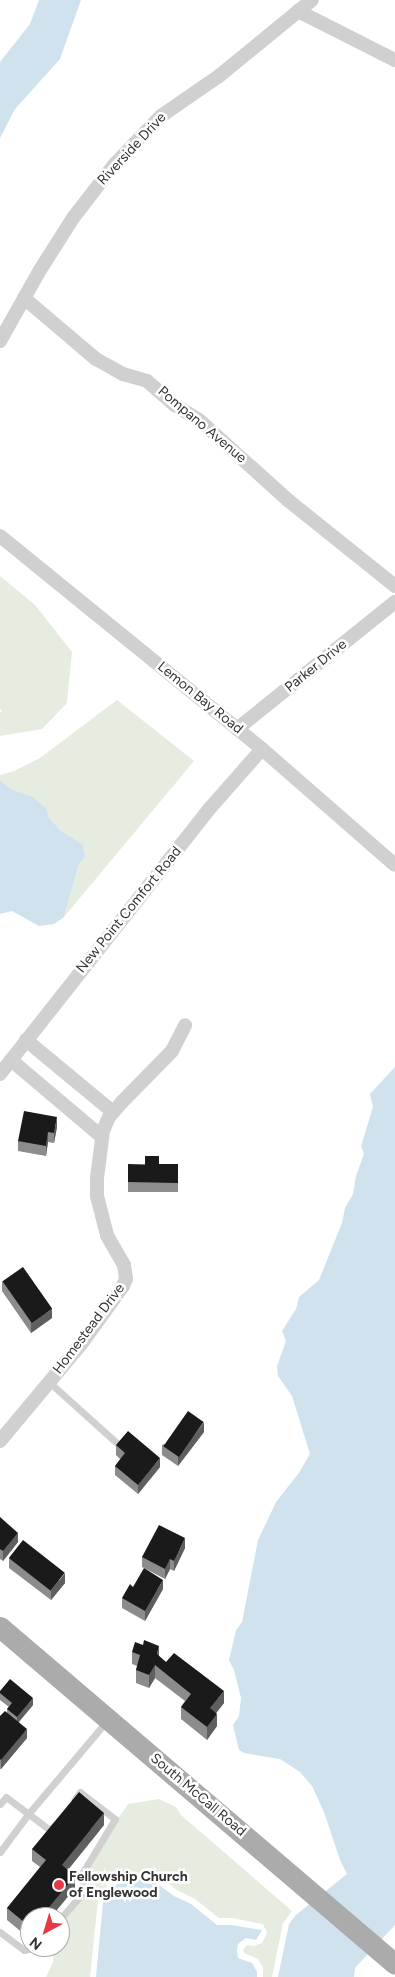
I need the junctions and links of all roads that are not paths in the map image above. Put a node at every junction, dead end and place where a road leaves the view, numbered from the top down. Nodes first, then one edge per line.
1 (312, 0) edge
2 (298, 11) junction
3 (395, 60) edge
4 (24, 298) junction
5 (0, 341) edge
6 (0, 536) edge
7 (395, 586) edge
8 (395, 602) edge
9 (237, 729) junction
10 (262, 749) junction
11 (395, 865) edge
12 (185, 1026) dead end
13 (26, 1040) junction
14 (11, 1060) junction
15 (0, 1074) edge
16 (113, 1112) junction
17 (102, 1137) junction
18 (49, 1382) junction
19 (0, 1441) edge
20 (119, 1445) edge
21 (1, 1629) edge
22 (108, 1720) junction
23 (0, 1804) edge
24 (68, 1808) edge
25 (29, 1813) junction
26 (62, 1815) edge
27 (0, 1852) edge
28 (70, 1908) edge
29 (0, 1932) edge
30 (20, 1947) edge
31 (394, 1964) edge

1 - 2 street, Riverside Drive
2 - 3 street
2 - 4 street, Riverside Drive
4 - 5 street, Riverside Drive
4 - 7 street, Pompano Avenue
6 - 9 street, Lemon Bay Road
8 - 9 street, Parker Drive
9 - 10 street, Lemon Bay Road
10 - 11 street, Lemon Bay Road
10 - 13 street, New Point Comfort Road
12 - 16 street, Homestead Drive
13 - 14 street, New Point Comfort Road
13 - 16 street
14 - 15 street, New Point Comfort Road
14 - 17 street
16 - 17 street, Homestead Drive
17 - 18 street, Homestead Drive
18 - 19 street, Homestead Drive
18 - 20 lane
21 - 22 main road, South McCall Road
22 - 25 lane
22 - 31 main road, South McCall Road
23 - 25 lane
24 - 28 lane
25 - 26 lane
25 - 27 lane
29 - 30 lane

